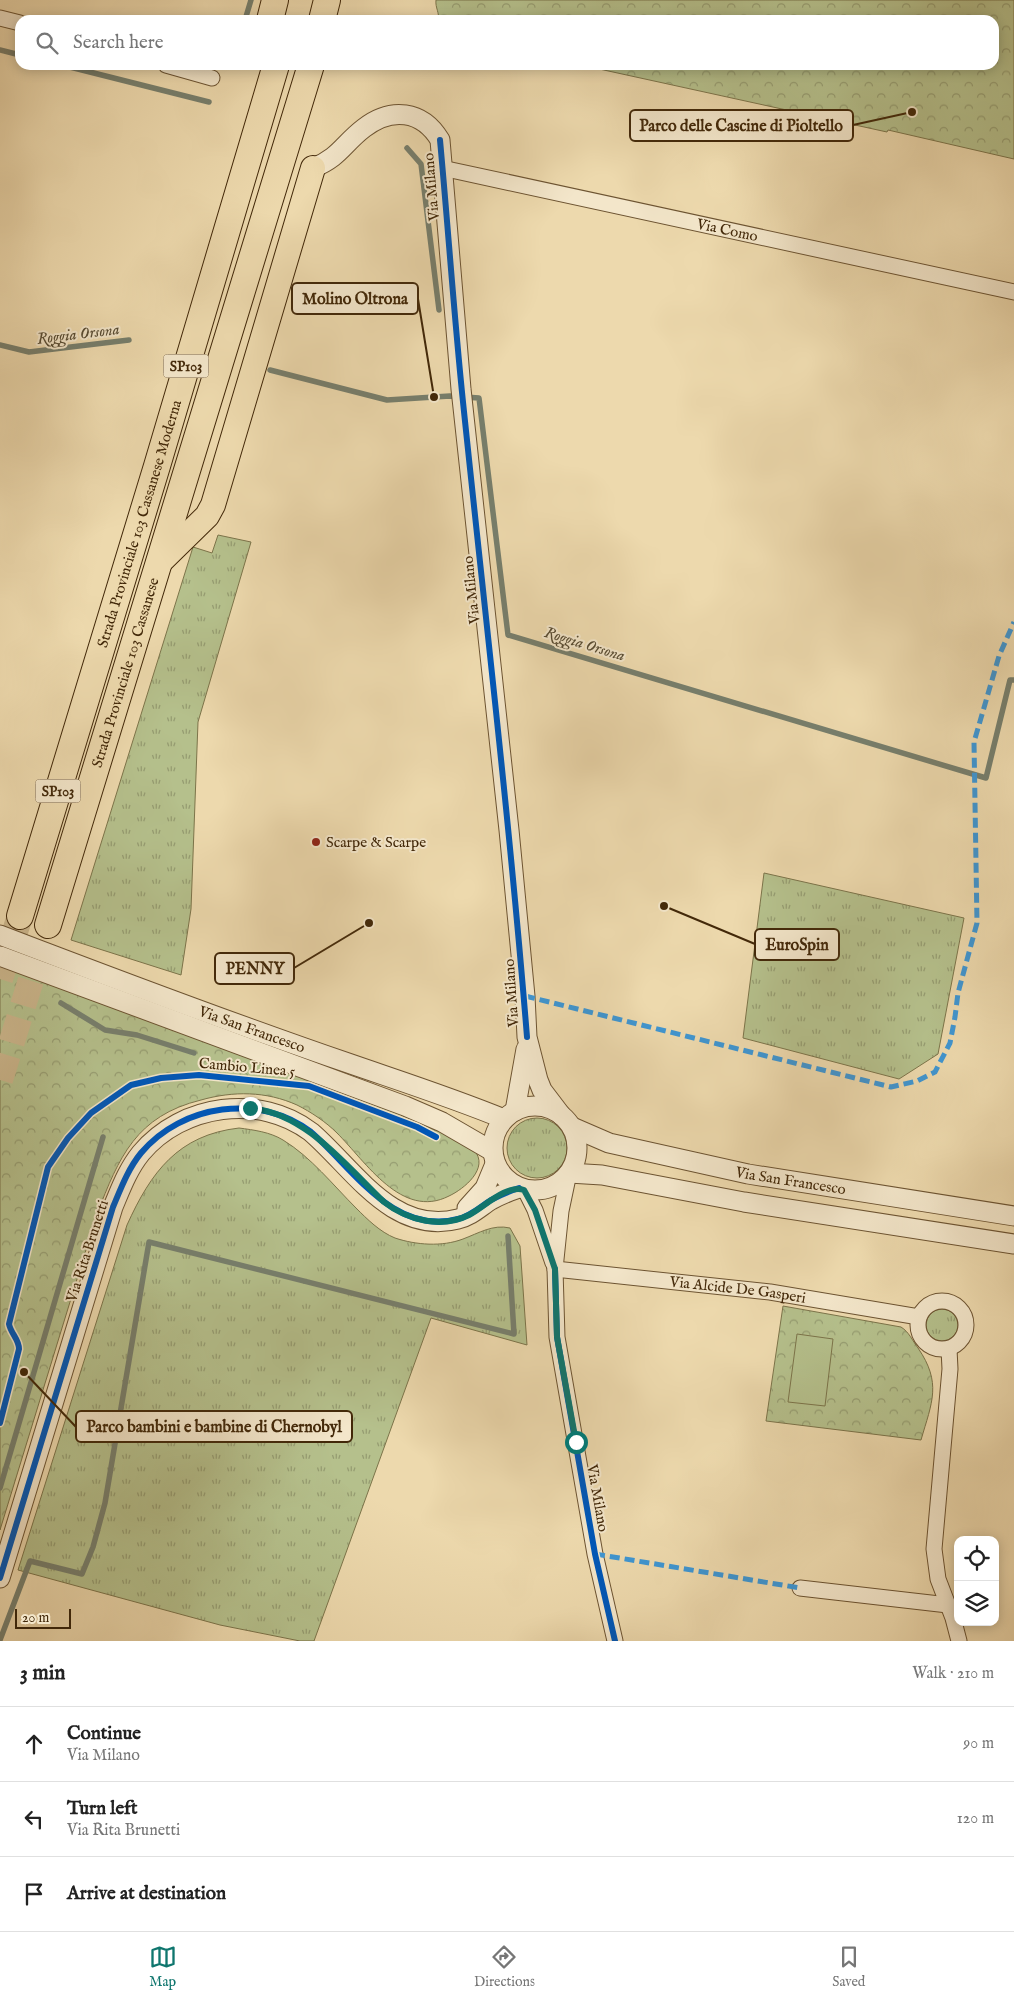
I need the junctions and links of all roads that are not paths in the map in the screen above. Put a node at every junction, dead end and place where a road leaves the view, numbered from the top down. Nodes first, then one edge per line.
1 (275, 0) edge
2 (291, 0) edge
3 (327, 0) edge
4 (271, 15) edge
5 (288, 15) edge
6 (323, 15) edge
7 (0, 18) edge
8 (15, 22) edge
9 (184, 70) edge
10 (257, 70) edge
11 (275, 70) edge
12 (309, 70) edge
13 (212, 78) dead end
14 (313, 168) joint
15 (442, 168) junction
16 (1014, 292) edge
17 (156, 466) junction
18 (158, 564) junction
19 (96, 666) joint
20 (20, 916) tunnel mouth
21 (48, 924) tunnel mouth
22 (0, 935) edge
23 (0, 956) edge
24 (527, 1038) junction
25 (510, 1115) junction
26 (566, 1121) junction
27 (494, 1157) junction
28 (569, 1173) junction
29 (522, 1189) junction
30 (1014, 1216) edge
31 (436, 1221) junction
32 (1014, 1244) edge
33 (555, 1269) junction
34 (919, 1316) junction
35 (949, 1349) junction
36 (0, 1578) edge
37 (800, 1588) dead end
38 (948, 1605) junction
39 (614, 1641) edge
40 (959, 1641) edge

1 - 4 highway
2 - 5 highway
3 - 6 highway
7 - 8 street
9 - 13 street
10 - 17 highway, SP103
11 - 17 highway, Strada Provinciale 103 Cassanese Moderna / SP103
12 - 18 highway, Strada Provinciale 103 Cassanese Moderna / SP103
14 - 15 street, Via Milano
14 - 18 main road
15 - 16 street, Via Como
15 - 24 street, Via Milano
17 - 19 highway, Strada Provinciale 103 Cassanese Moderna / SP103
18 - 21 highway, Strada Provinciale 103 Cassanese / SP103
19 - 20 highway, Strada Provinciale 103 Cassanese / SP103
22 - 25 street, Via San Francesco
23 - 27 street, Via San Francesco
24 - 25 street, Via Milano
24 - 26 street, Via Milano
25 - 26 street
25 - 27 street
26 - 28 street
26 - 30 street, Via San Francesco
27 - 29 street
27 - 31 street
28 - 29 street
28 - 32 street, Via San Francesco
28 - 33 street, Via Milano
29 - 31 street, Via Rita Brunetti
29 - 33 street, Via Milano
31 - 36 street, Via Rita Brunetti
33 - 34 street, Via Alcide De Gasperi
33 - 39 street, Via Milano
34 - 35 street
34 - 35 street
35 - 38 street
37 - 38 street
38 - 40 street

